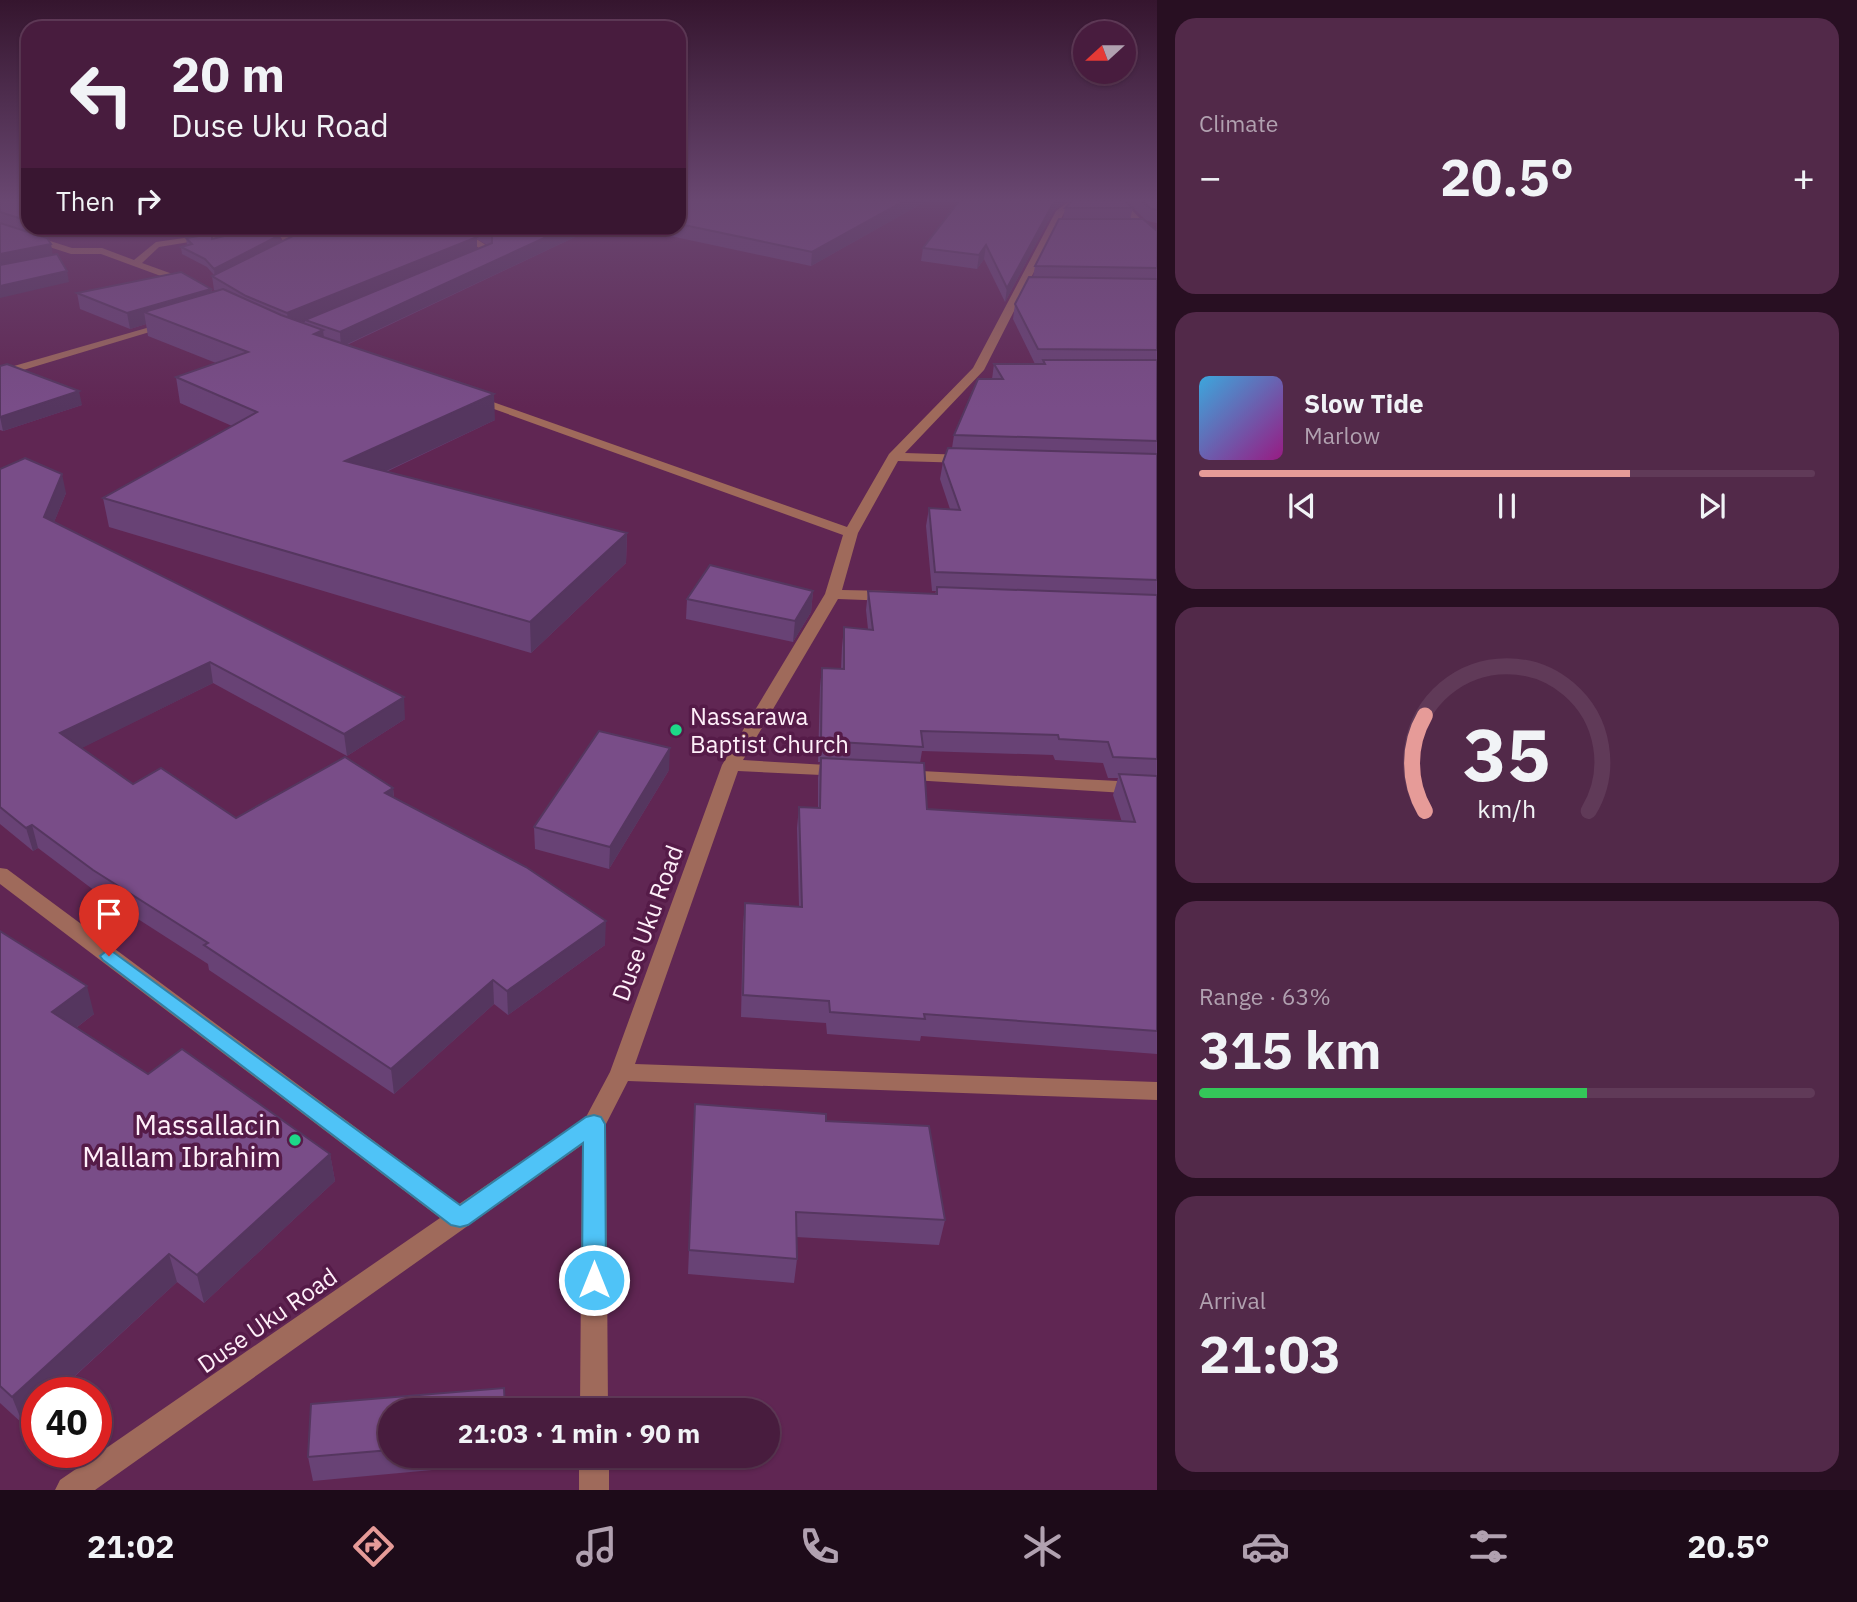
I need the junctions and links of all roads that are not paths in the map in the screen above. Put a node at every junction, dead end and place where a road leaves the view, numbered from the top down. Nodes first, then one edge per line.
1 (154, 270) edge
2 (1037, 270) edge
3 (202, 290) edge
4 (181, 320) edge
5 (0, 374) edge
6 (459, 395) edge
7 (894, 457) junction
8 (977, 460) edge
9 (851, 533) junction
10 (833, 594) junction
11 (901, 597) edge
12 (731, 765) junction
13 (855, 772) edge
14 (882, 774) edge
15 (1157, 789) edge
16 (0, 874) edge
17 (621, 1072) junction
18 (1157, 1091) edge
19 (594, 1124) junction
20 (460, 1218) junction
21 (594, 1398) edge
22 (594, 1468) edge
23 (70, 1490) edge
24 (594, 1490) edge

1 - 3 street
2 - 7 street, Duse Uku Road
4 - 5 street
6 - 9 street
7 - 8 street
7 - 9 street, Duse Uku Road
9 - 10 street, Duse Uku Road
10 - 11 street
10 - 12 street, Duse Uku Road
12 - 13 street
12 - 17 street, Duse Uku Road
14 - 15 street
16 - 20 street
17 - 18 street
17 - 19 street, Duse Uku Road
19 - 20 street, Duse Uku Road
19 - 21 street
20 - 23 street, Duse Uku Road
22 - 24 street

